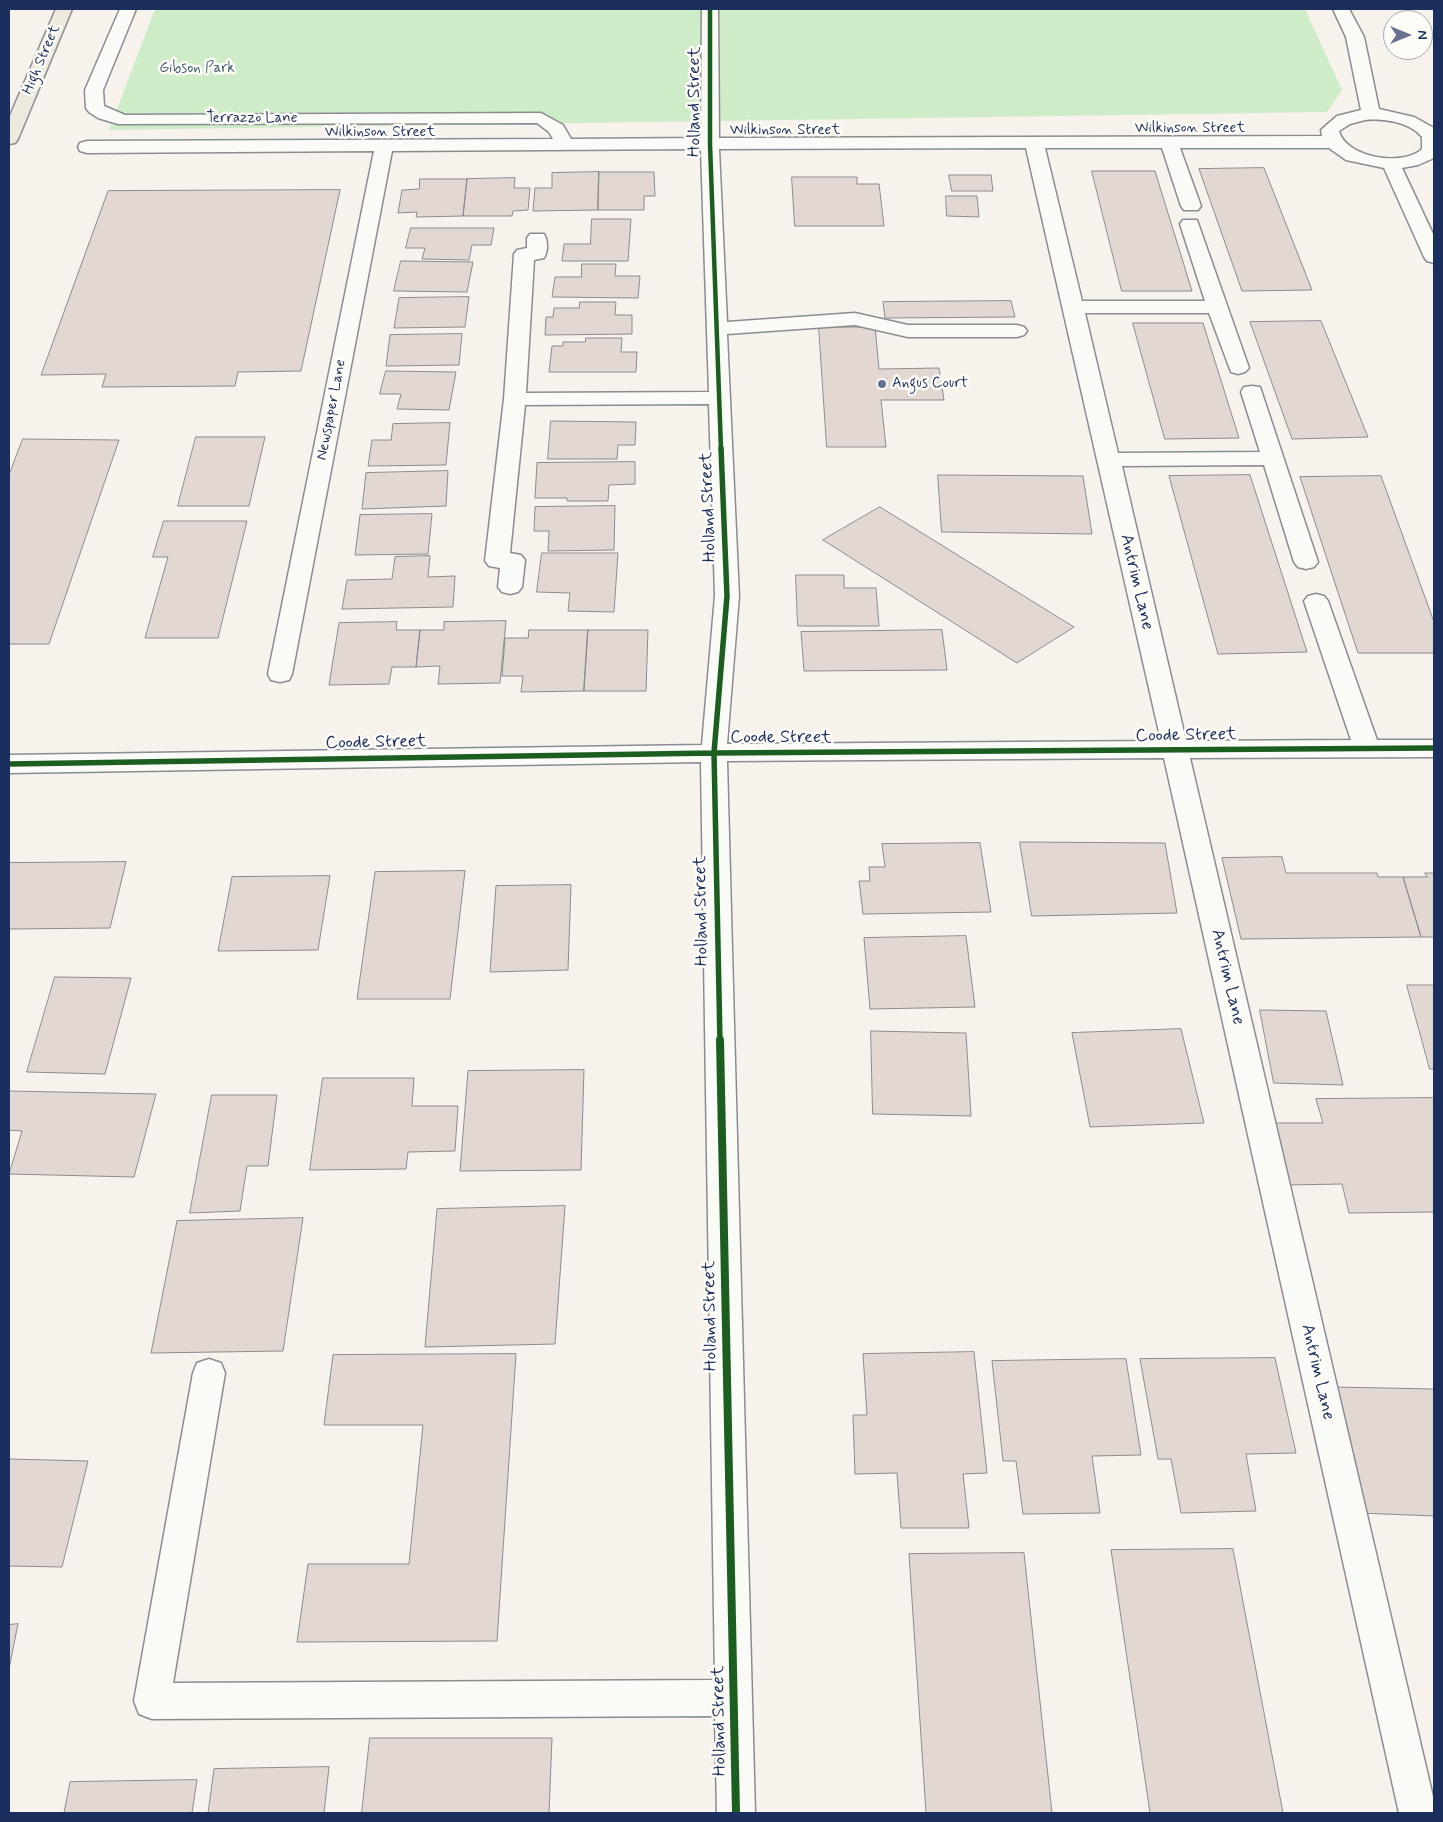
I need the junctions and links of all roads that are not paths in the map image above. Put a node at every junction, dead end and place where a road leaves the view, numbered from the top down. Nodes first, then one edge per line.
1 (64, 9) edge
2 (128, 9) edge
3 (710, 9) edge
4 (1341, 9) edge
5 (1371, 114) junction
6 (1433, 137) edge
7 (9, 139) edge
8 (1034, 142) junction
9 (1169, 142) junction
10 (1332, 142) junction
11 (710, 144) junction
12 (384, 145) junction
13 (564, 145) junction
14 (87, 147) dead end
15 (1391, 164) junction
16 (1426, 220) edge
17 (536, 238) dead end
18 (1434, 257) edge
19 (1073, 307) junction
20 (1217, 307) junction
21 (717, 329) junction
22 (1017, 331) dead end
23 (1238, 368) dead end
24 (1252, 392) dead end
25 (720, 398) junction
26 (515, 399) junction
27 (1273, 458) junction
28 (1108, 460) junction
29 (1306, 562) dead end
30 (510, 587) dead end
31 (1316, 601) dead end
32 (280, 674) dead end
33 (1434, 748) edge
34 (1367, 749) junction
35 (1175, 752) junction
36 (714, 753) junction
37 (9, 764) edge
38 (209, 1373) dead end
39 (734, 1698) junction
40 (736, 1813) edge
41 (1418, 1813) edge

1 - 7 highway, High Street
2 - 13 street, Terrazzo Lane
3 - 11 street, Holland Street
4 - 5 street
5 - 6 street
5 - 10 street
6 - 15 street
8 - 9 street, Wilkinson Street
8 - 11 street, Wilkinson Street
8 - 19 street, Antrim Lane
9 - 10 street, Wilkinson Street
9 - 20 street
10 - 15 street
11 - 13 street, Wilkinson Street
11 - 21 street, Holland Street
12 - 13 street, Wilkinson Street
12 - 14 street, Wilkinson Street
12 - 32 street, Newspaper Lane
15 - 16 street
16 - 18 street
17 - 26 street
19 - 20 street
19 - 28 street, Antrim Lane
20 - 23 street
21 - 22 street
21 - 25 street, Holland Street
24 - 27 street
25 - 26 street
25 - 36 street, Holland Street
26 - 30 street
27 - 28 street
27 - 29 street
28 - 35 street, Antrim Lane
31 - 34 street
33 - 34 street, Coode Street
34 - 35 street, Coode Street
35 - 36 street, Coode Street
35 - 41 street, Antrim Lane
36 - 37 street, Coode Street
36 - 39 street, Holland Street
38 - 39 street
39 - 40 street, Holland Street

